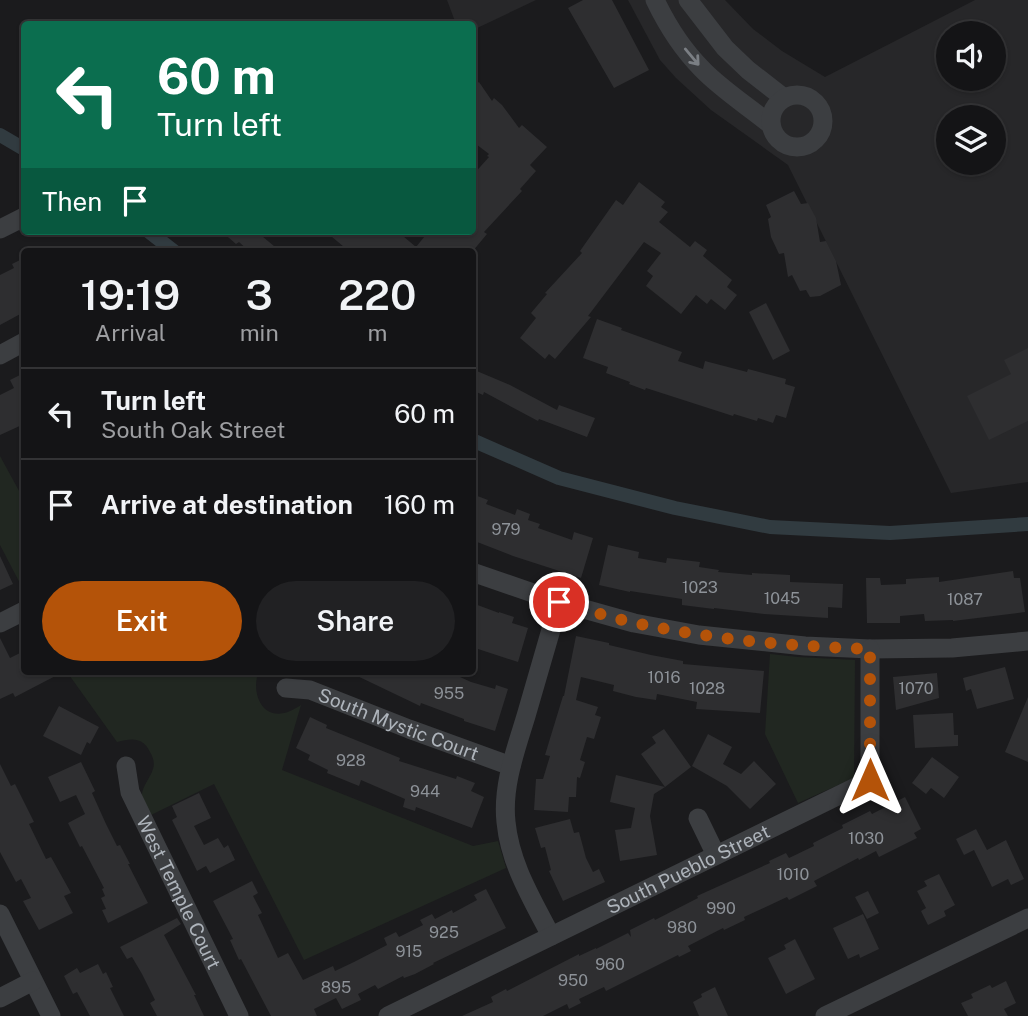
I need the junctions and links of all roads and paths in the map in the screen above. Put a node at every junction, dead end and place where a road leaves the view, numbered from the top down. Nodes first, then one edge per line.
1 (655, 0) edge
2 (688, 0) edge
3 (784, 98) junction
4 (771, 125) junction
5 (21, 218) edge
6 (0, 229) edge
7 (21, 344) edge
8 (0, 355) edge
9 (476, 573) edge
10 (559, 602) junction
11 (21, 612) edge
12 (0, 623) edge
13 (1028, 641) edge
14 (870, 649) junction
15 (286, 688) dead end
16 (127, 766) dead end
17 (511, 766) junction
18 (698, 818) dead end
19 (716, 855) junction
20 (0, 914) edge
21 (1028, 918) edge
22 (551, 936) junction
23 (33, 981) junction
24 (0, 998) edge
25 (51, 1016) edge
26 (239, 1016) edge
27 (388, 1016) edge
28 (825, 1016) edge

1 -> 4 street
2 - 3 street
3 - 4 street
3 - 4 street
5 - 6 street
7 - 8 street
9 - 10 street
10 - 14 street
10 - 17 street
11 - 12 street
13 - 14 street
14 - 19 street, South Pueblo Street
15 - 17 street, South Mystic Court
16 - 26 street, West Temple Court
17 - 22 street
18 - 19 street
19 - 22 street, South Pueblo Street
20 - 23 street
21 - 28 street
22 - 27 street, South Pueblo Street
23 - 24 street
23 - 25 street

